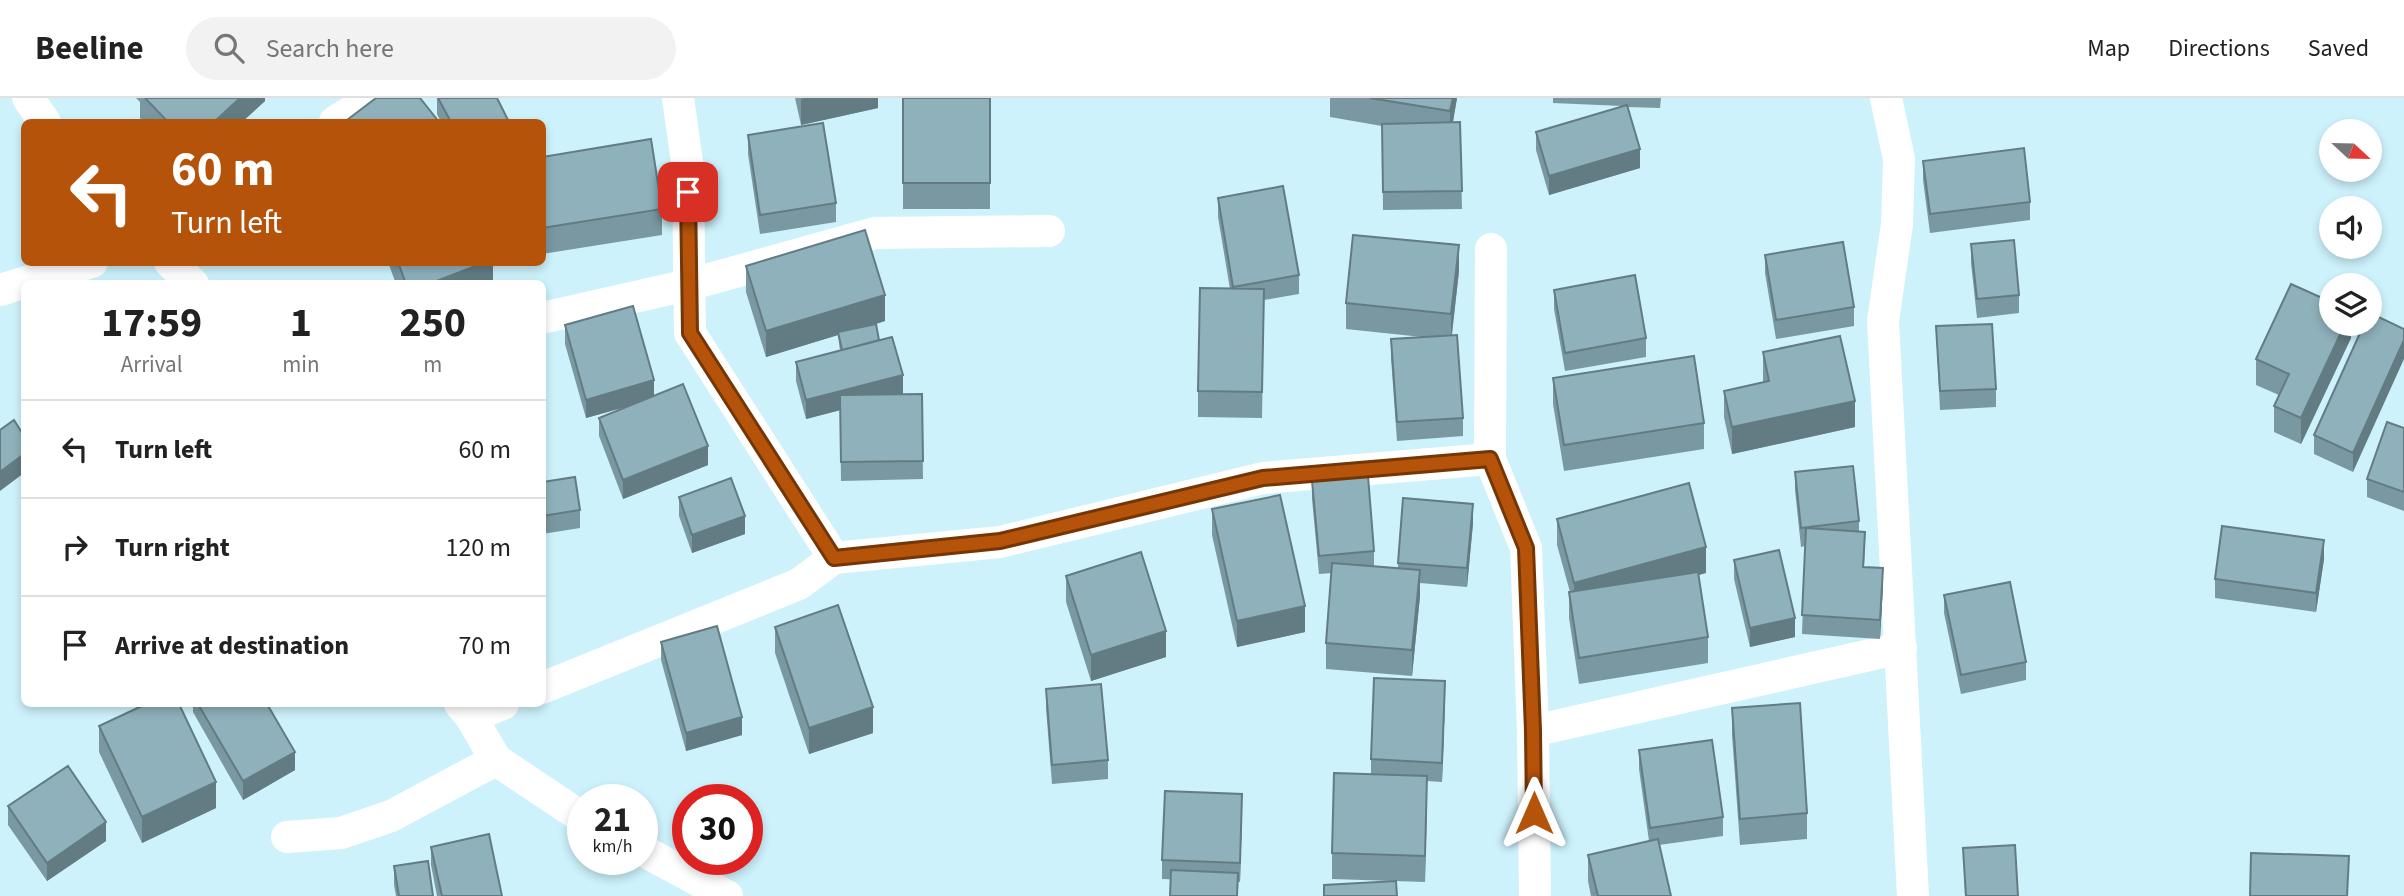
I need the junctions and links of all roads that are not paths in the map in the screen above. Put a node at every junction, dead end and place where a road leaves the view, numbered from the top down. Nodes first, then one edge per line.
1 (28, 98) edge
2 (372, 98) edge
3 (678, 98) edge
4 (1886, 98) edge
5 (43, 119) edge
6 (340, 119) edge
7 (1049, 231) dead end
8 (1491, 249) dead end
9 (79, 266) edge
10 (174, 266) edge
11 (33, 280) edge
12 (189, 280) edge
13 (21, 284) edge
14 (688, 285) junction
15 (0, 290) edge
16 (546, 317) edge
17 (1490, 459) junction
18 (834, 558) junction
19 (1901, 649) junction
20 (546, 686) edge
21 (484, 707) edge
22 (466, 710) edge
23 (1533, 731) junction
24 (496, 760) junction
25 (567, 807) edge
26 (287, 837) dead end
27 (658, 858) edge
28 (727, 896) edge
29 (1535, 896) edge
30 (1913, 896) edge

1 - 5 street
2 - 6 street
3 - 14 street
4 - 19 street
7 - 14 street
8 - 17 street
9 - 11 street
10 - 12 street
13 - 15 street
14 - 16 street
14 - 18 street
17 - 18 street
17 - 23 street
18 - 20 street
19 - 23 street
19 - 30 street
21 - 22 street
22 - 24 street
23 - 29 street
24 - 25 street
24 - 26 street
27 - 28 street

